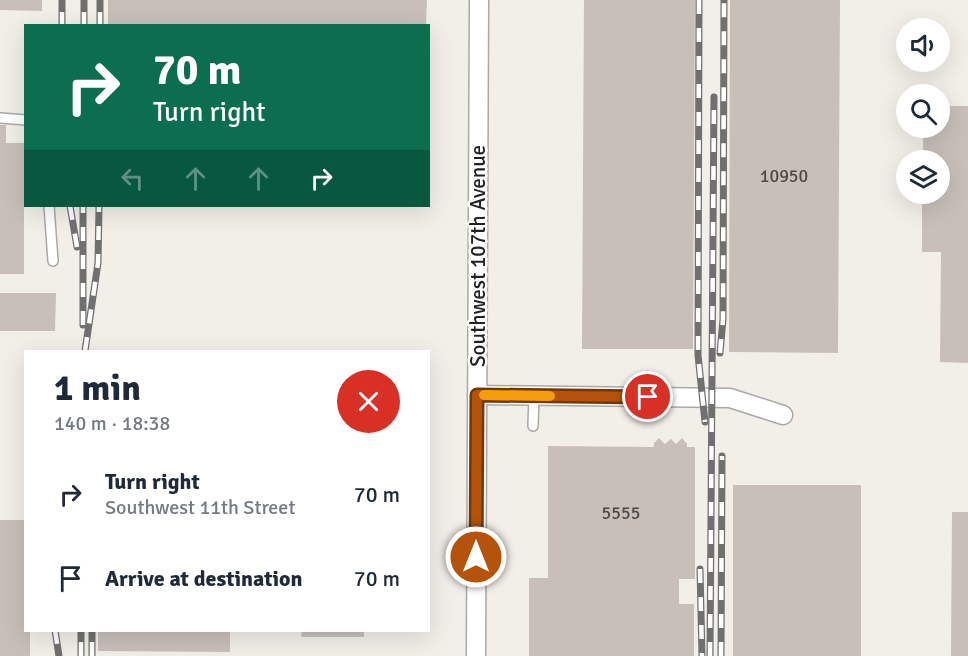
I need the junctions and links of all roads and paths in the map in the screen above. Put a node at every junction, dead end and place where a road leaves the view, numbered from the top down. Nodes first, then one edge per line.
1 (479, 0) edge
2 (0, 118) edge
3 (24, 120) edge
4 (49, 207) edge
5 (53, 261) dead end
6 (477, 395) junction
7 (534, 396) junction
8 (783, 415) dead end
9 (533, 426) dead end
10 (476, 656) edge

1 - 6 street, Southwest 107th Avenue
2 - 3 lane
4 - 5 lane
6 - 7 street
6 - 10 street, Southwest 107th Avenue
7 - 8 street
7 - 9 lane

